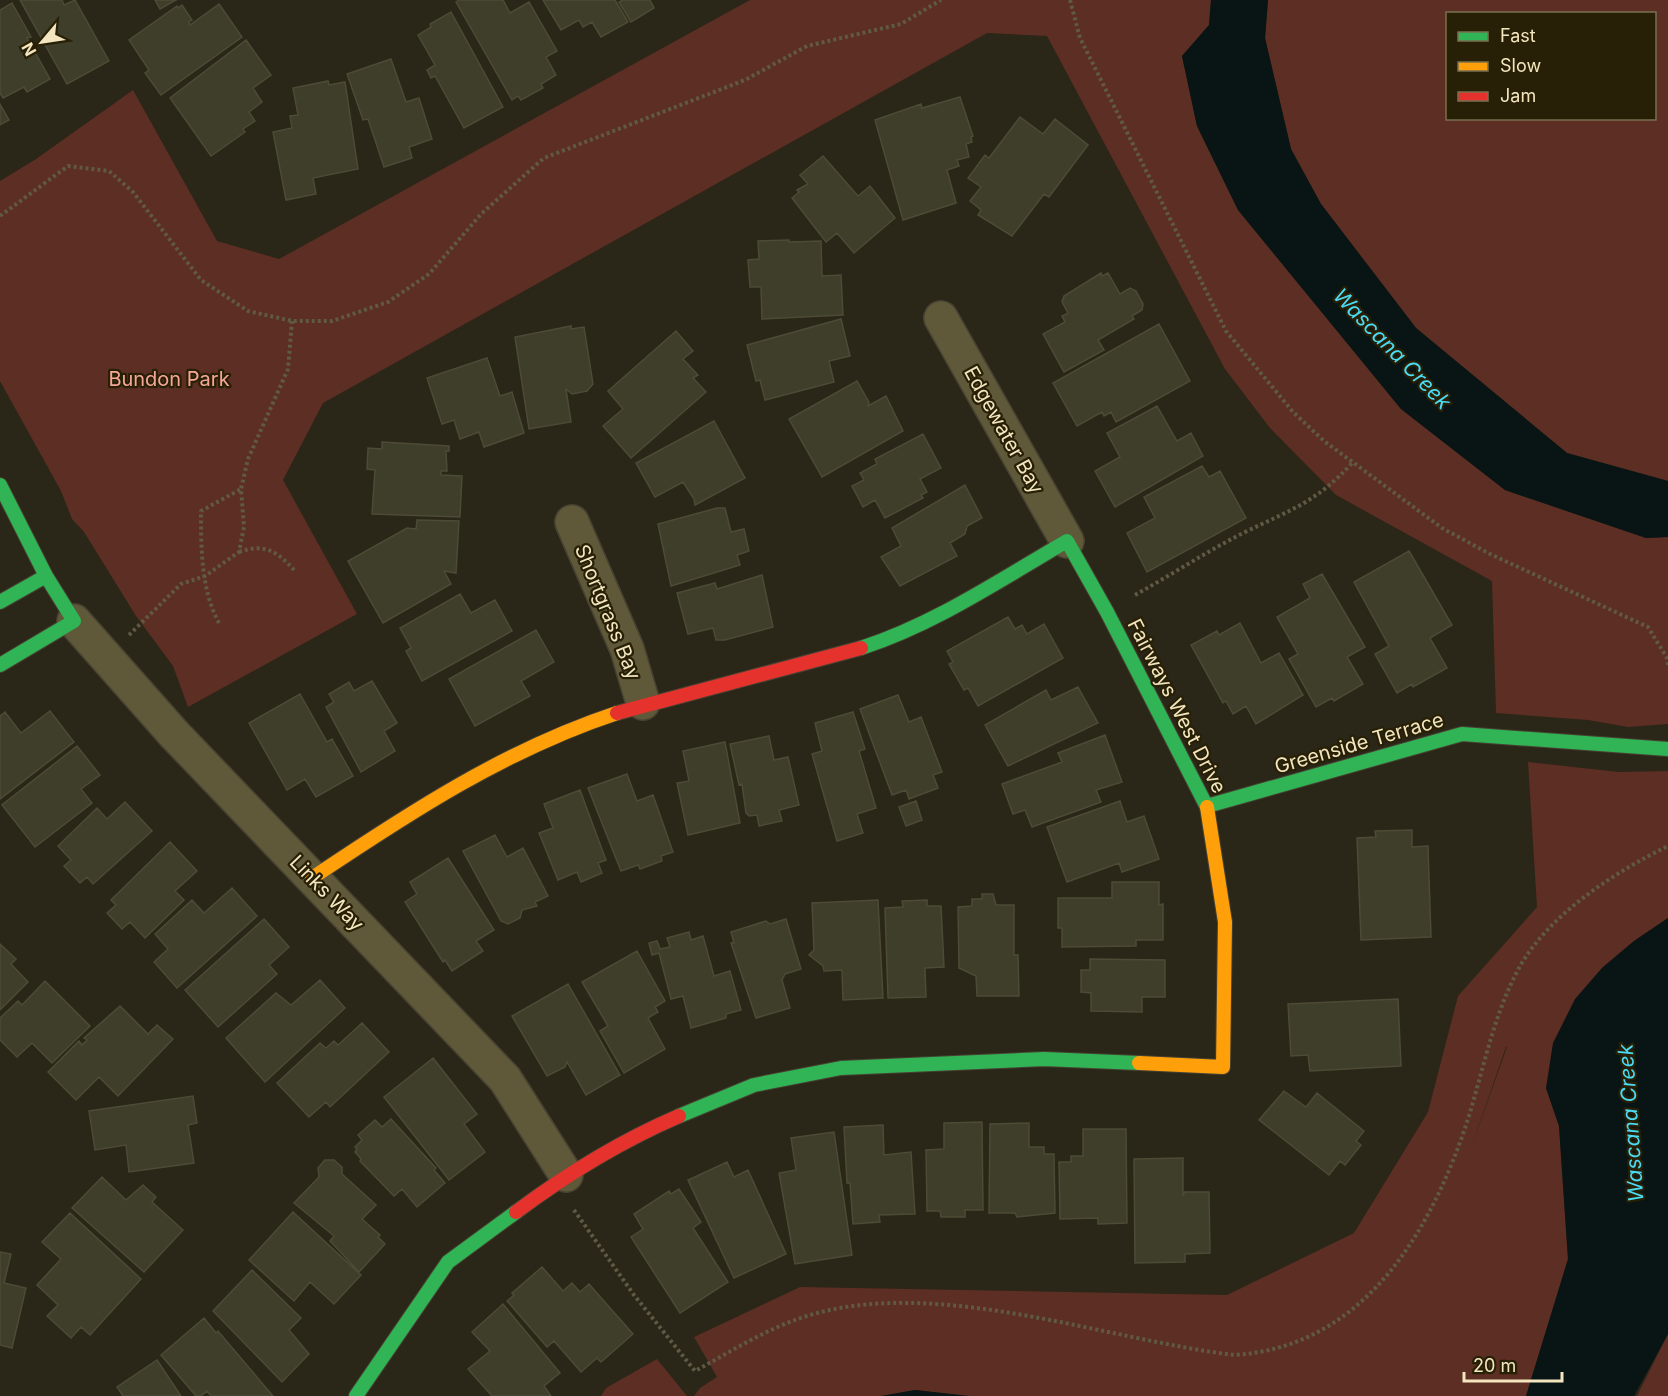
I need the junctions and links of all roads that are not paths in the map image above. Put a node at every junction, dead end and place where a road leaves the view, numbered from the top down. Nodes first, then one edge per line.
1 (941, 318) dead end
2 (0, 485) edge
3 (572, 522) dead end
4 (1067, 541) junction
5 (46, 576) junction
6 (0, 602) edge
7 (74, 621) junction
8 (0, 665) edge
9 (643, 703) junction
10 (1668, 749) edge
11 (1207, 806) junction
12 (312, 878) junction
13 (560, 1179) junction
14 (356, 1396) edge

1 - 4 street, Edgewater Bay
2 - 5 street
3 - 9 street, Shortgrass Bay
4 - 9 street
4 - 11 street, Fairways West Drive
5 - 6 street
5 - 7 street
7 - 8 street
7 - 12 street, Links Way
9 - 12 street
10 - 11 street, Greenside Terrace
11 - 13 street, Fairways West Drive
12 - 13 street, Links Way
13 - 14 street, Fairways West Drive

